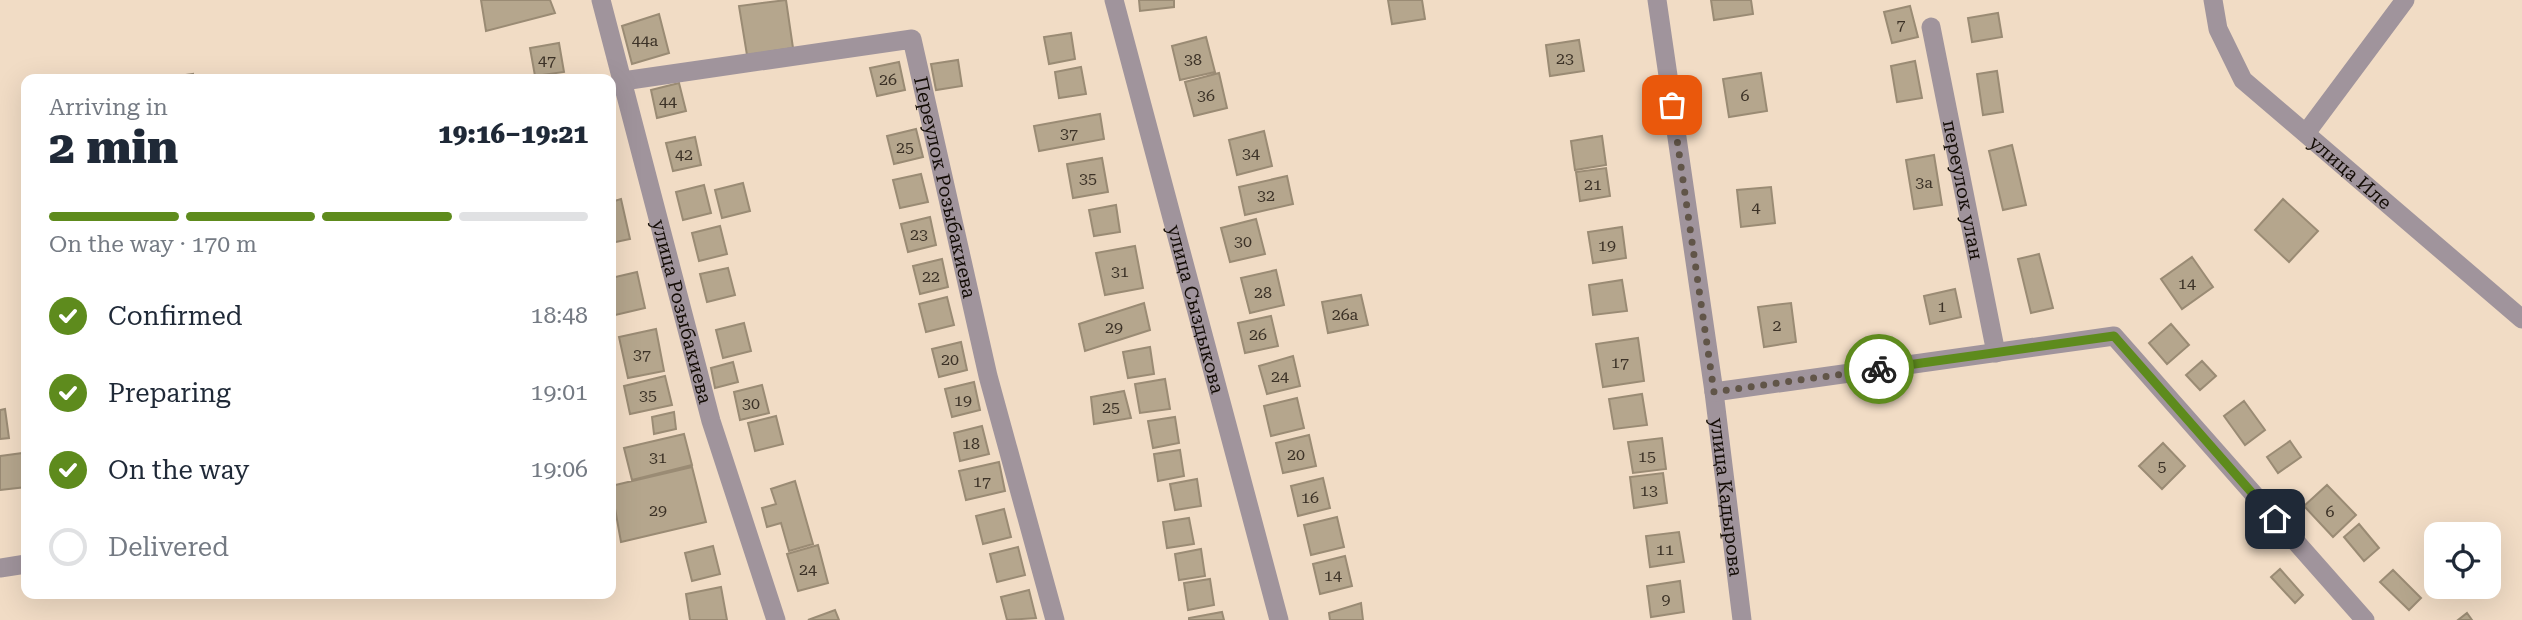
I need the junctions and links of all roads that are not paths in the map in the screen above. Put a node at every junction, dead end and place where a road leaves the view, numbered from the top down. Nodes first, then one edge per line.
1 (601, 0) edge
2 (1114, 0) edge
3 (1657, 0) edge
4 (2213, 0) edge
5 (2405, 0) edge
6 (1931, 27) dead end
7 (623, 81) junction
8 (2305, 133) junction
9 (2522, 319) edge
10 (1996, 353) junction
11 (1714, 392) junction
12 (21, 565) edge
13 (0, 568) edge
14 (776, 620) edge
15 (1055, 620) edge
16 (1279, 620) edge
17 (1742, 620) edge
18 (2365, 620) edge

1 - 7 street, улица Розыбакиева
2 - 16 street, улица Сыздыкова
3 - 11 street, улица Кадырова
4 - 8 street, улица Иле
5 - 8 street
6 - 10 street, переулок улан
7 - 14 street, улица Розыбакиева
7 - 15 street, Переулок Розыбакиева
8 - 9 street, улица Иле
10 - 11 street
10 - 18 street
11 - 17 street, улица Кадырова
12 - 13 street

